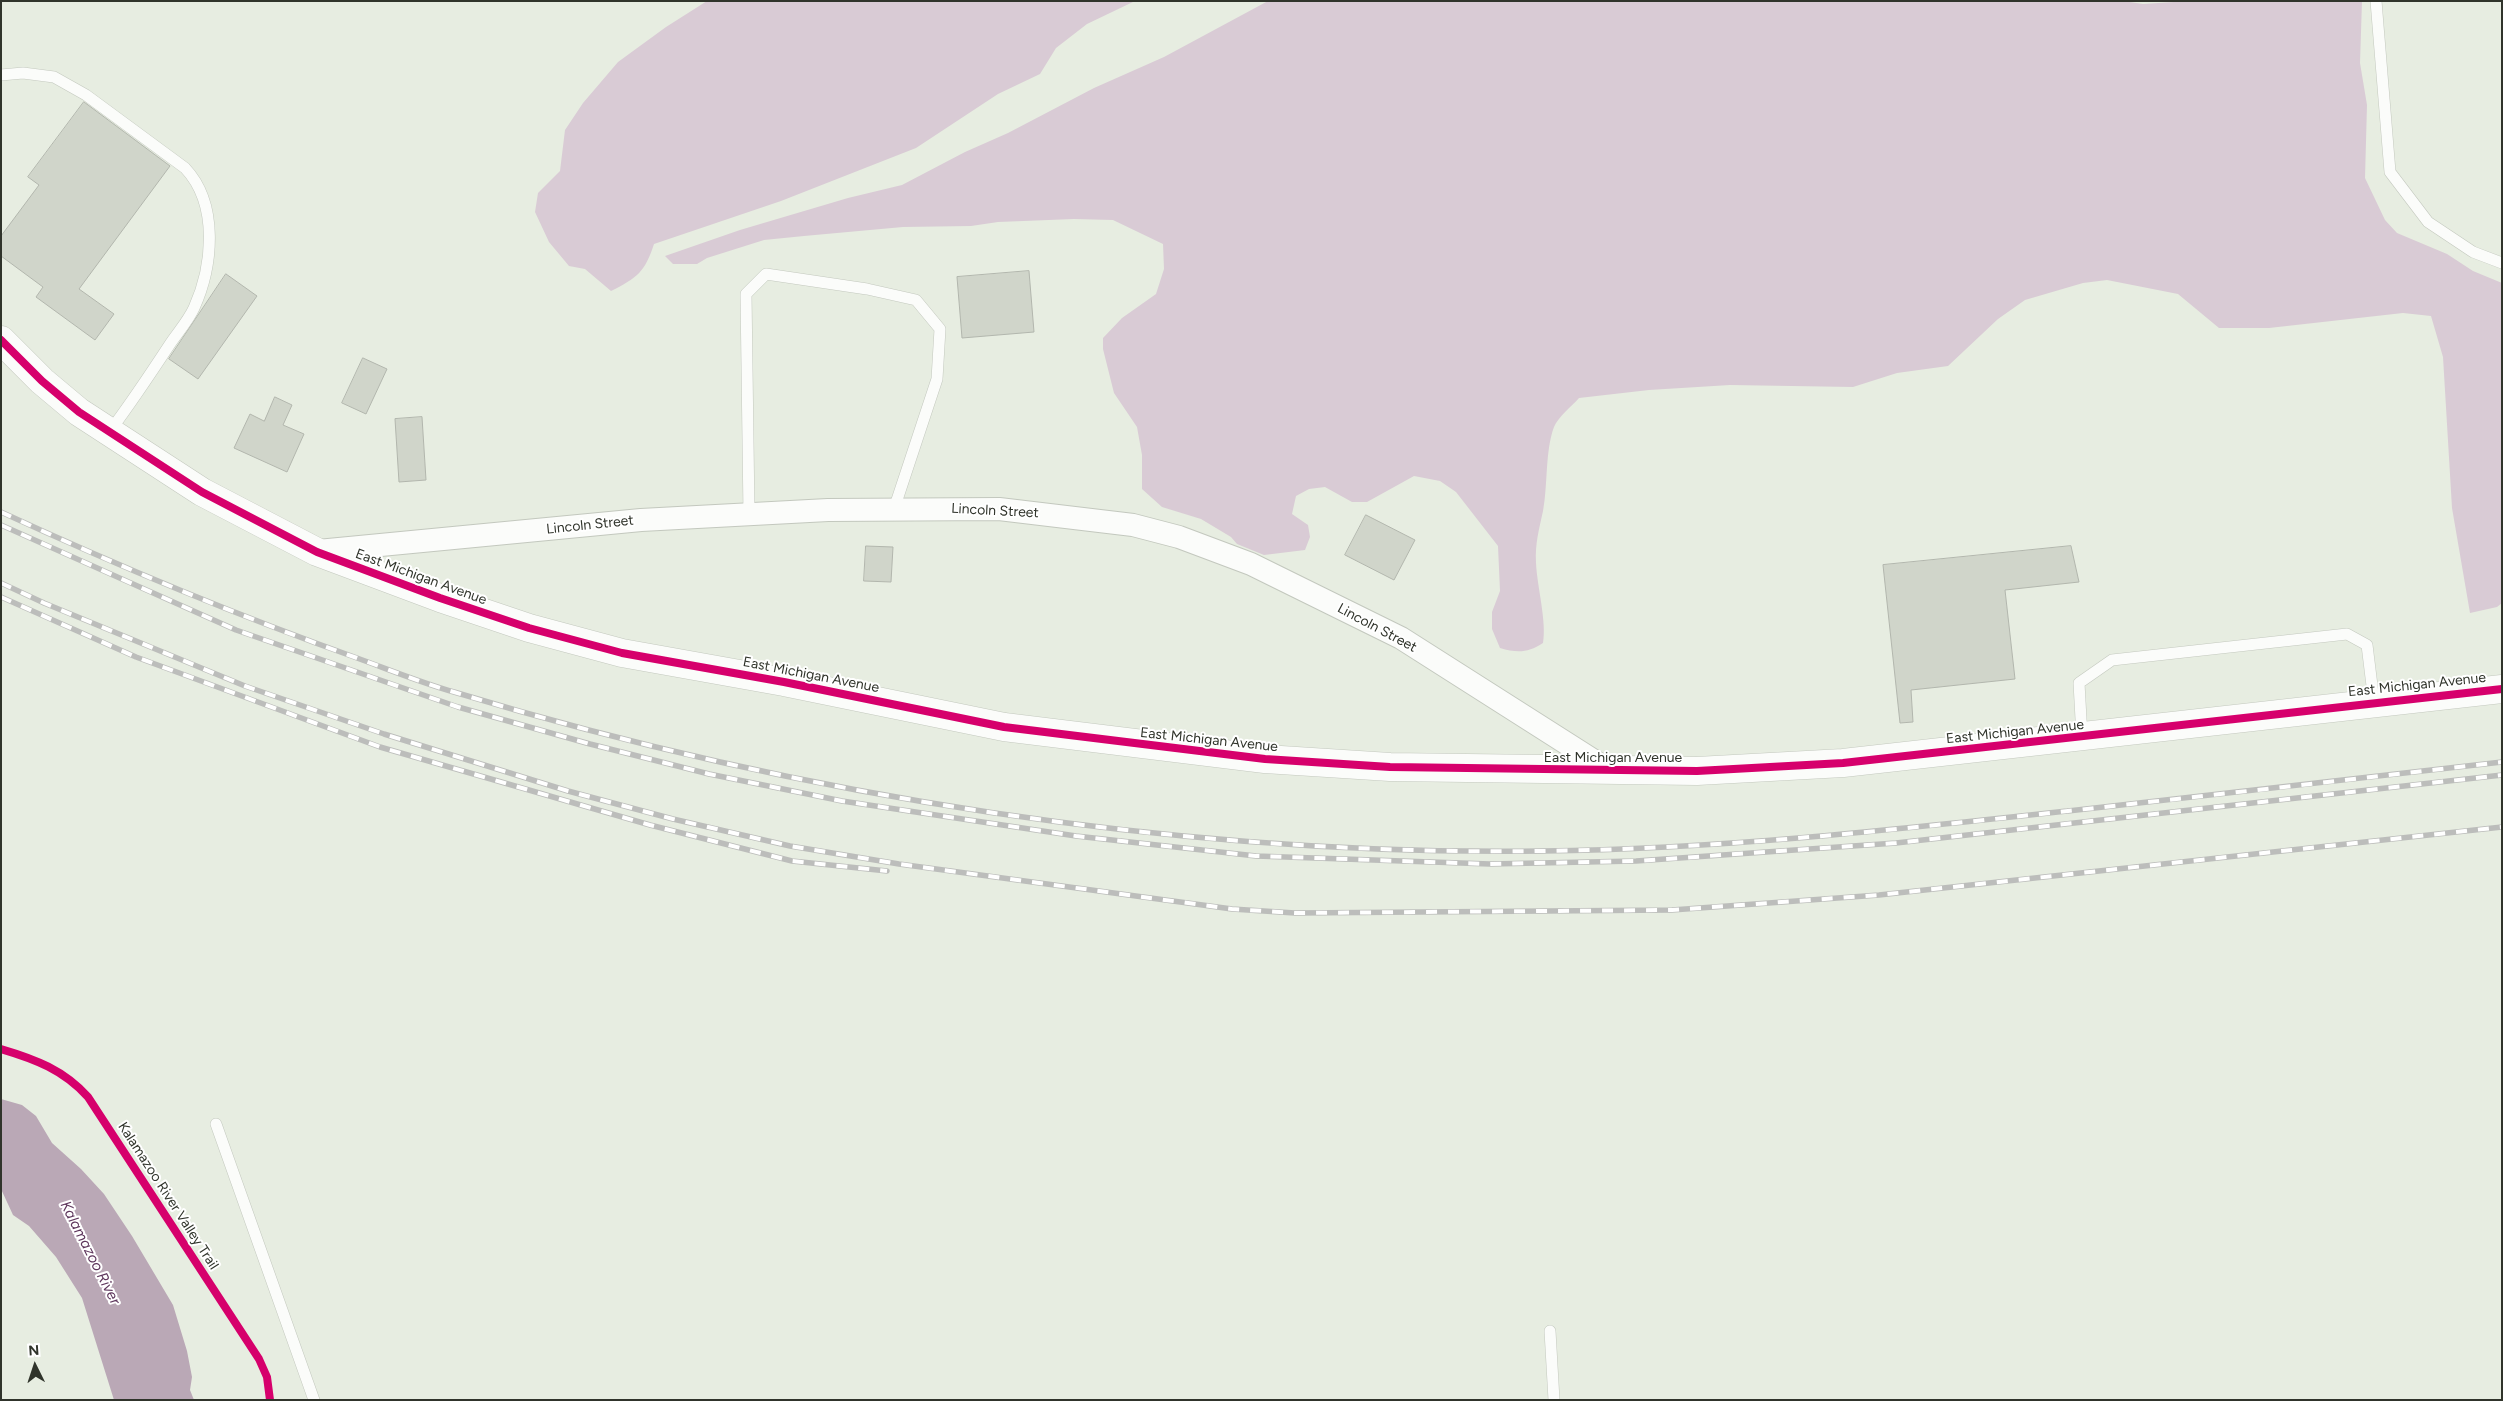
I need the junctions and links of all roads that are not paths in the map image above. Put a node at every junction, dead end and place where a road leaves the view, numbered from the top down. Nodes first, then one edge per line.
1 (2376, 1) edge
2 (1, 75) edge
3 (2502, 263) edge
4 (1, 340) edge
5 (110, 432) junction
6 (894, 509) junction
7 (749, 514) junction
8 (317, 552) junction
9 (2502, 689) edge
10 (2374, 702) junction
11 (2082, 737) junction
12 (1611, 772) junction
13 (216, 1124) dead end
14 (1550, 1331) dead end
15 (314, 1400) edge
16 (1554, 1400) edge

1 - 3 lane
2 - 5 lane
4 - 5 street, East Michigan Avenue
5 - 8 street, East Michigan Avenue
6 - 7 street, Lincoln Street
6 - 7 lane
6 - 12 street, Lincoln Street
7 - 8 street, Lincoln Street
8 - 12 street, East Michigan Avenue
9 - 10 street, East Michigan Avenue
10 - 11 street, East Michigan Avenue
10 - 11 lane
11 - 12 street, East Michigan Avenue
13 - 15 lane
14 - 16 lane

